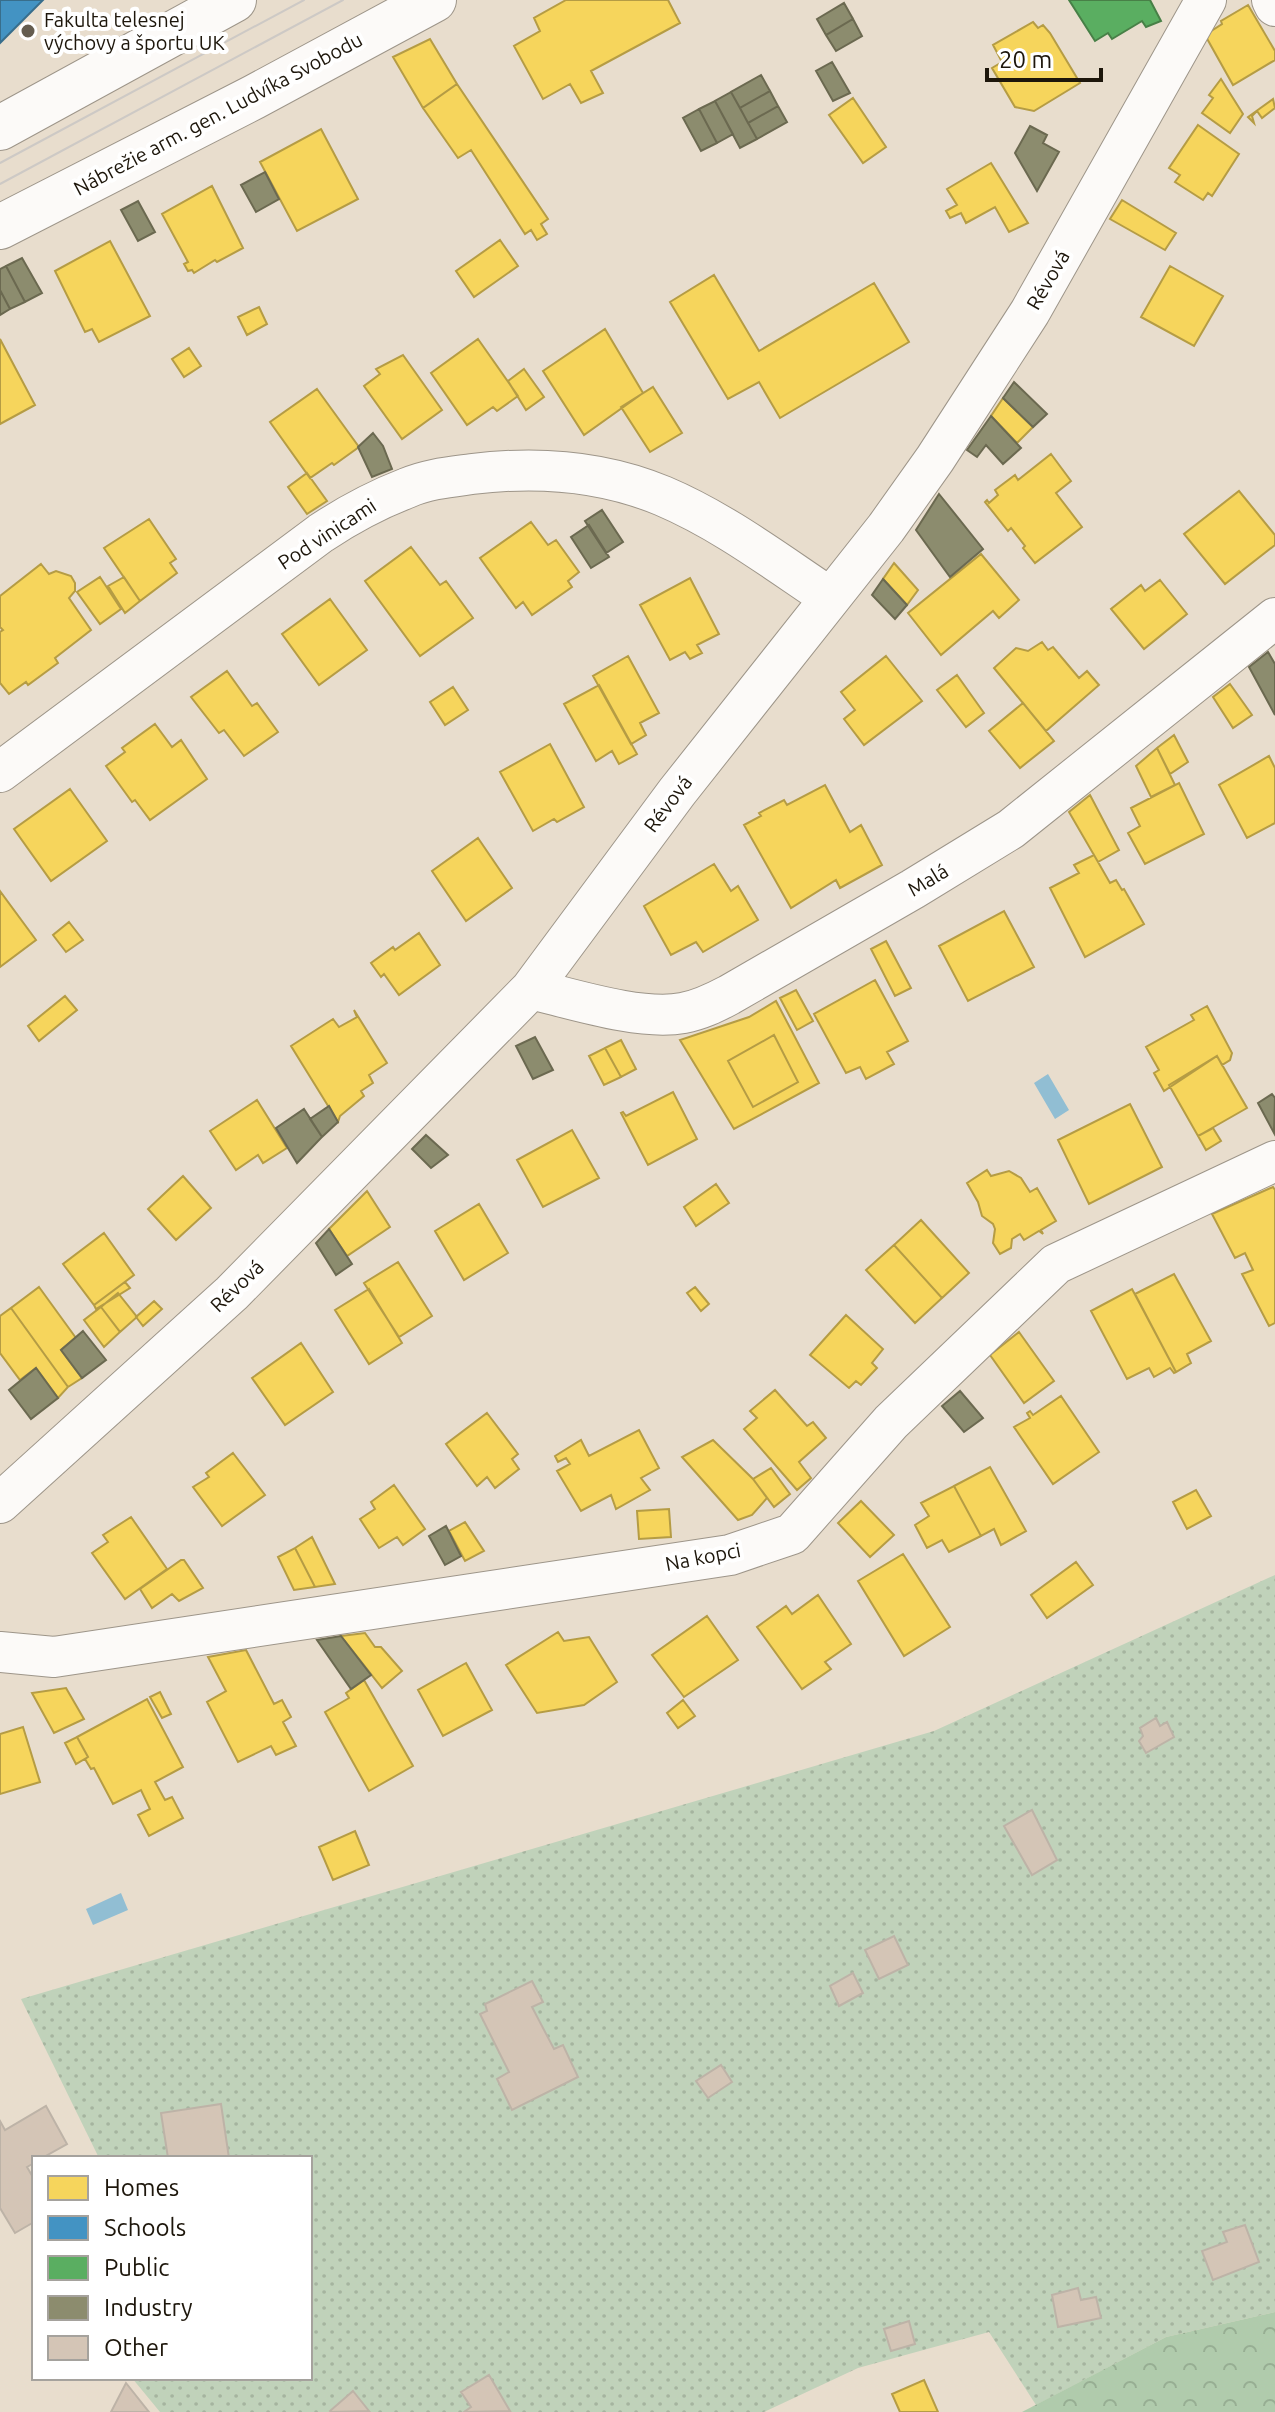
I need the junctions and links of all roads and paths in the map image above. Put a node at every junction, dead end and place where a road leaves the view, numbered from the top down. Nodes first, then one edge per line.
1 (234, 0) edge
2 (434, 0) edge
3 (1206, 0) edge
4 (1272, 0) edge
5 (1275, 6) edge
6 (0, 128) edge
7 (0, 227) edge
8 (829, 597) junction
9 (1275, 618) edge
10 (0, 772) edge
11 (531, 989) junction
12 (1275, 1161) edge
13 (0, 1503) edge
14 (0, 1652) edge

1 - 6 main road
2 - 7 main road, Nábrežie arm. gen. Ludvíka Svobodu
3 - 8 street, Révová
4 - 5 street
8 - 10 street, Pod vinicami
8 - 11 street, Révová
9 - 11 street, Malá
11 - 13 street, Révová
12 - 14 street, Na kopci

